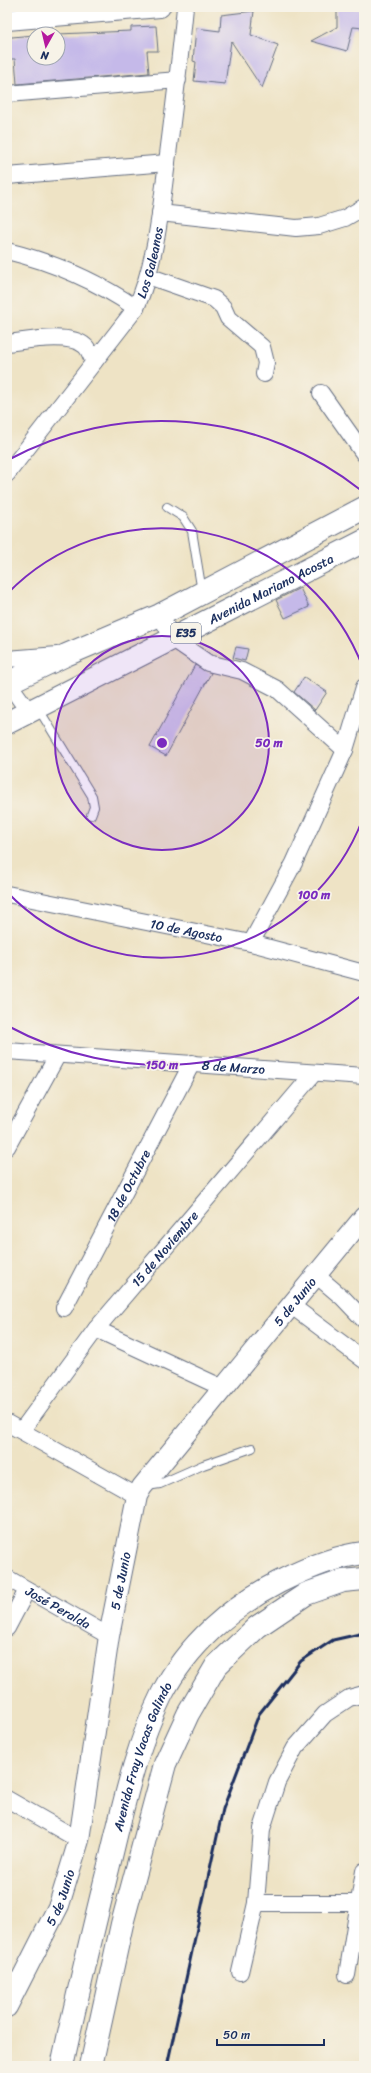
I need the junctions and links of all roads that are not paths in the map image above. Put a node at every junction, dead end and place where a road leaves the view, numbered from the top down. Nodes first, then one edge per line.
1 (160, 7) edge
2 (185, 7) edge
3 (7, 20) edge
4 (178, 80) junction
5 (7, 94) edge
6 (167, 163) junction
7 (7, 176) edge
8 (364, 207) edge
9 (160, 213) junction
10 (7, 251) edge
11 (148, 276) junction
12 (136, 308) junction
13 (7, 343) edge
14 (94, 362) junction
15 (264, 374) dead end
16 (321, 393) dead end
17 (364, 454) edge
18 (7, 474) edge
19 (167, 507) dead end
20 (364, 508) edge
21 (364, 541) edge
22 (202, 593) junction
23 (160, 615) junction
24 (173, 639) junction
25 (66, 655) junction
26 (7, 658) edge
27 (7, 682) edge
28 (364, 686) edge
29 (34, 710) junction
30 (7, 723) edge
31 (345, 750) junction
32 (90, 815) dead end
33 (7, 894) edge
34 (251, 943) junction
35 (364, 973) edge
36 (7, 1051) edge
37 (57, 1056) junction
38 (192, 1063) junction
39 (314, 1073) junction
40 (364, 1076) edge
41 (7, 1147) edge
42 (364, 1217) edge
43 (316, 1275) junction
44 (292, 1306) junction
45 (64, 1308) dead end
46 (364, 1320) edge
47 (96, 1329) junction
48 (364, 1360) edge
49 (223, 1388) junction
50 (7, 1423) edge
51 (22, 1430) junction
52 (252, 1448) dead end
53 (140, 1492) junction
54 (364, 1553) edge
55 (7, 1578) edge
56 (364, 1579) edge
57 (27, 1590) junction
58 (7, 1628) edge
59 (109, 1636) junction
60 (364, 1694) edge
61 (7, 1799) edge
62 (79, 1840) junction
63 (364, 1871) edge
64 (256, 1903) junction
65 (362, 1903) edge
66 (240, 1972) dead end
67 (347, 1975) dead end
68 (7, 2007) edge
69 (62, 2066) edge
70 (91, 2066) edge

1 - 3 street
2 - 4 street, Los Galeanos
4 - 5 street
4 - 6 street, Los Galeanos
6 - 7 street
6 - 9 street, Los Galeanos
8 - 9 street
9 - 11 street, Los Galeanos
10 - 12 street
11 - 12 street, Los Galeanos
11 - 15 street
12 - 14 street, Los Galeanos
13 - 14 street
14 - 18 street, Los Galeanos
16 - 17 street
19 - 22 lane
20 - 22 main road, E35
21 - 24 main road, Avenida Mariano Acosta / E35
22 - 23 main road, E35
23 - 24 street
23 - 25 main road, E35
24 - 29 main road, Avenida Mariano Acosta / E35
24 - 31 street
25 - 26 street
25 - 27 main road, E35
27 - 29 street
28 - 31 street
29 - 30 main road, Avenida Mariano Acosta / E35
29 - 32 lane
31 - 34 street
33 - 34 street, 10 de Agosto
34 - 35 street, 10 de Agosto
36 - 37 street, 8 de Marzo
37 - 38 street, 8 de Marzo
37 - 41 street
38 - 39 street, 8 de Marzo
38 - 45 street, 18 de Octubre
39 - 40 street, 8 de Marzo
39 - 47 street, 15 de Noviembre
42 - 43 street, 5 de Junio
43 - 44 street, 5 de Junio
43 - 46 street
44 - 48 street
44 - 49 street, 5 de Junio
47 - 49 street
47 - 51 street, 15 de Noviembre
49 - 53 street, 5 de Junio
50 - 51 street
51 - 53 street
52 - 53 lane
53 - 59 street, 5 de Junio
54 - 69 main road, Avenida Fray Vacas Galindo
55 - 57 street, José Peralda
56 - 70 main road, Avenida Fray Vacas Galindo
57 - 58 street
57 - 59 street, José Peralda
59 - 62 street, 5 de Junio
60 - 64 street
61 - 62 street
62 - 68 street, 5 de Junio
63 - 65 street
64 - 65 street
64 - 66 street
65 - 67 street

